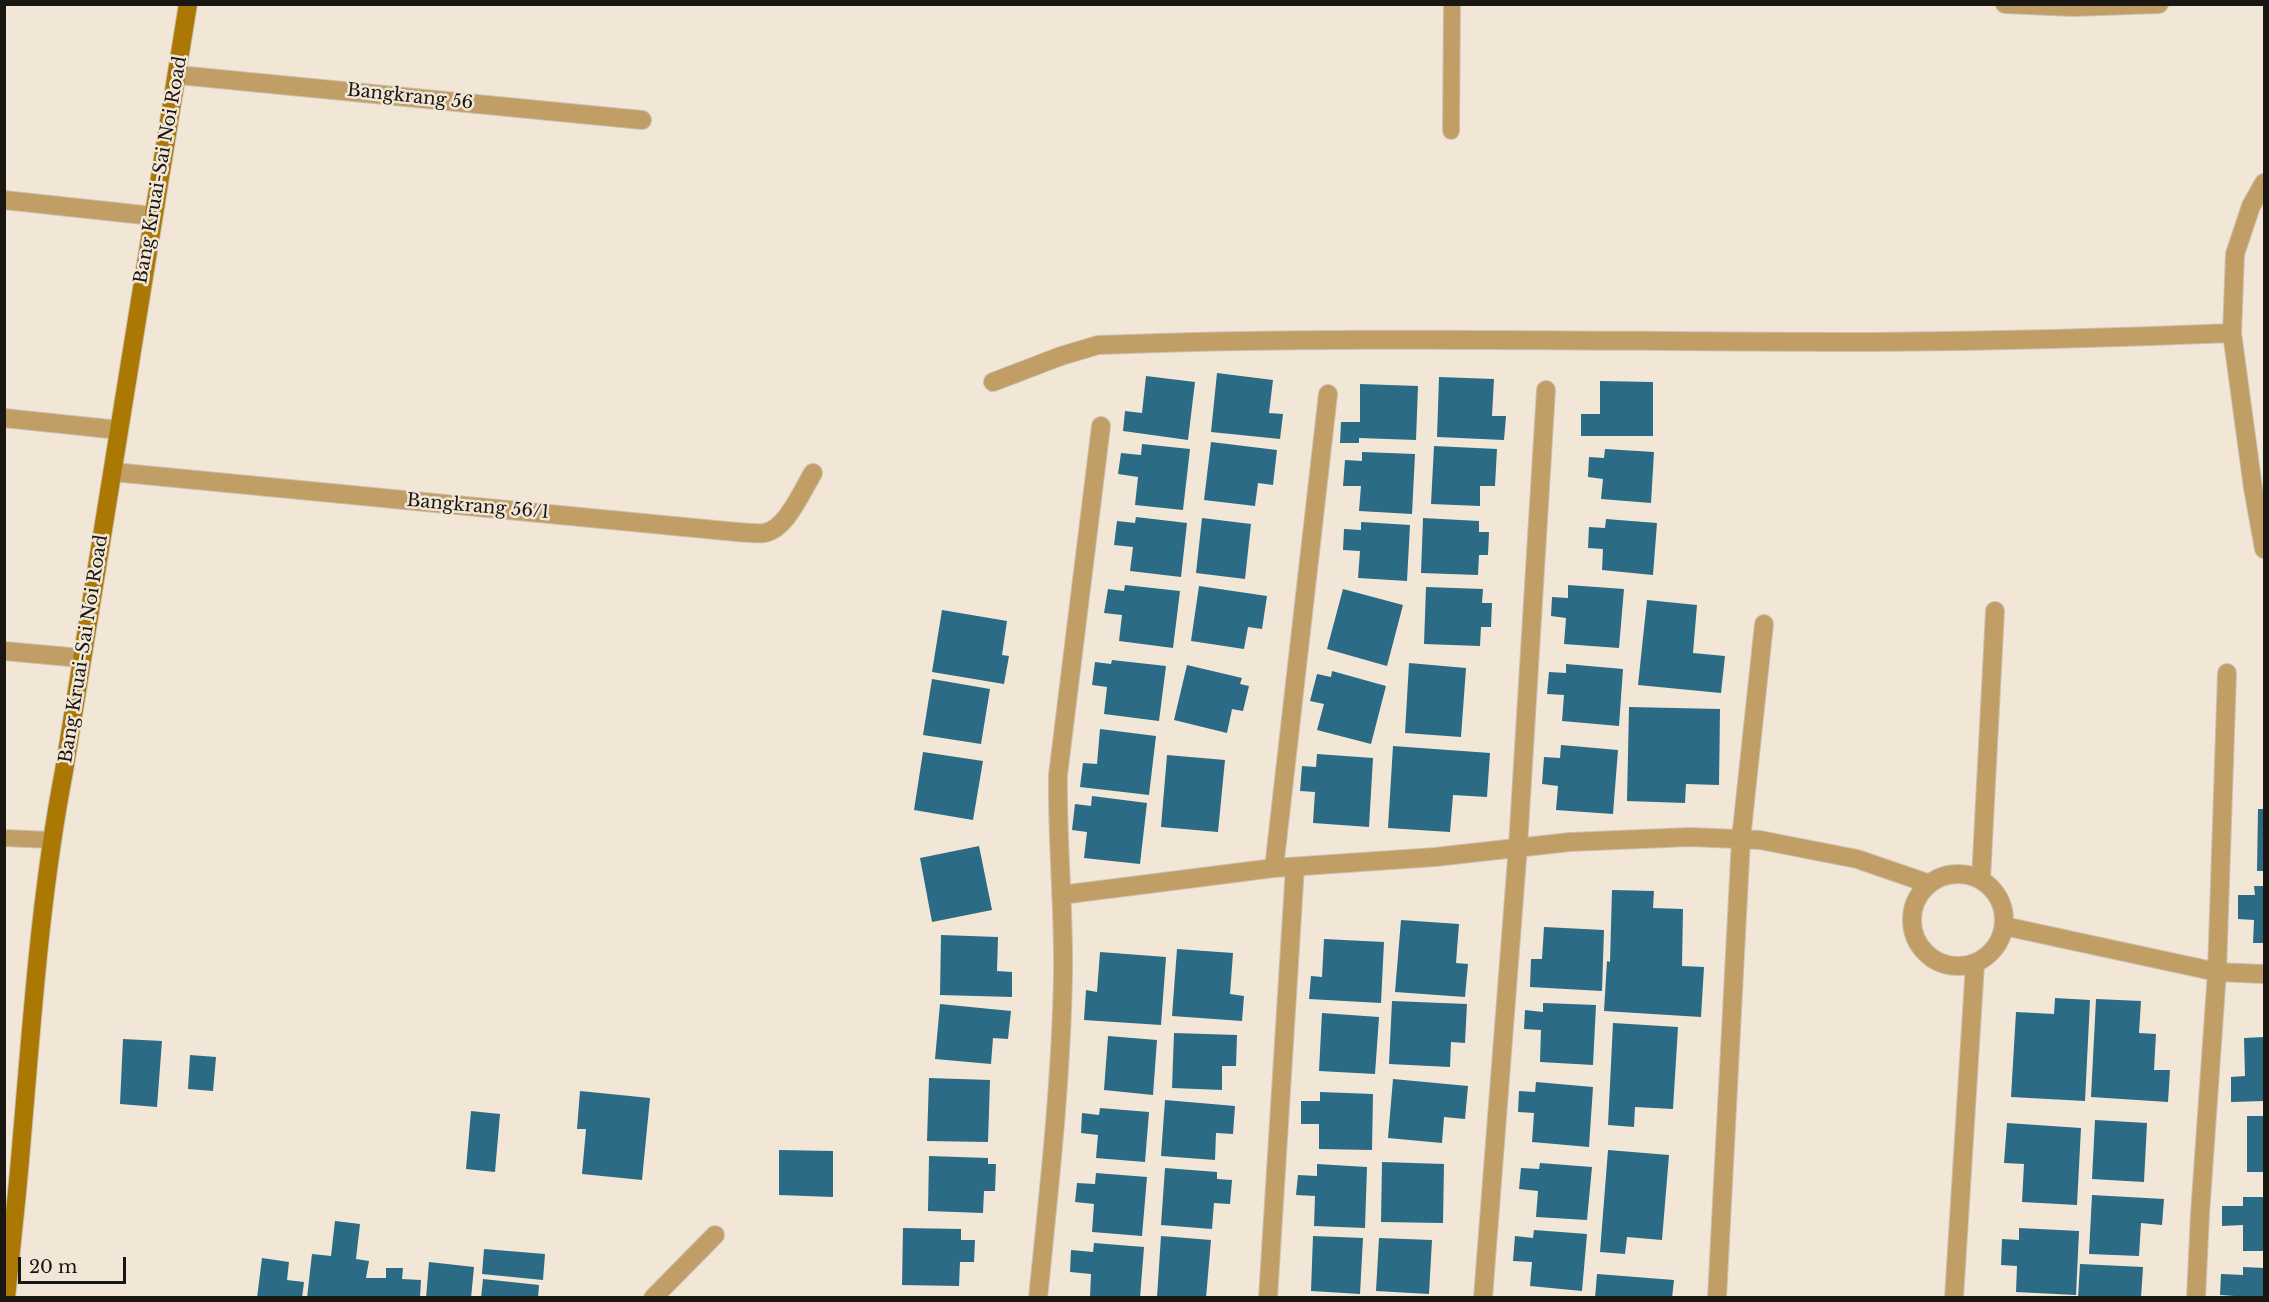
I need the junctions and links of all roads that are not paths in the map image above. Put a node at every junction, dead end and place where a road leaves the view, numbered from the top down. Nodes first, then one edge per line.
1 (188, 4) edge
2 (1452, 4) edge
3 (2005, 4) edge
4 (2159, 4) edge
5 (178, 75) junction
6 (642, 120) dead end
7 (1450, 131) dead end
8 (2265, 183) edge
9 (4, 200) edge
10 (153, 216) junction
11 (2232, 333) junction
12 (993, 382) dead end
13 (1546, 390) dead end
14 (1328, 394) dead end
15 (4, 418) edge
16 (1101, 426) dead end
17 (119, 430) junction
18 (113, 472) junction
19 (813, 473) dead end
20 (2265, 549) edge
21 (1995, 611) dead end
22 (1764, 624) dead end
23 (4, 651) edge
24 (81, 658) junction
25 (2227, 673) dead end
26 (4, 838) edge
27 (1741, 839) junction
28 (51, 840) junction
29 (1518, 846) junction
30 (1295, 867) junction
31 (1274, 868) junction
32 (1981, 879) junction
33 (1927, 883) junction
34 (1060, 895) junction
35 (2004, 926) junction
36 (1975, 964) junction
37 (2217, 972) junction
38 (2265, 974) edge
39 (715, 1235) dead end
40 (6, 1298) edge
41 (653, 1298) edge
42 (1038, 1298) edge
43 (1268, 1298) edge
44 (1483, 1298) edge
45 (1717, 1298) edge
46 (1954, 1298) edge
47 (2196, 1298) edge

1 - 5 main road, Bang Kruai-Sai Noi Road
2 - 7 lane
3 - 4 street
5 - 6 street, Bangkrang 56
5 - 10 main road, Bang Kruai-Sai Noi Road
8 - 11 street
9 - 10 street
10 - 17 main road, Bang Kruai-Sai Noi Road
11 - 12 street
11 - 20 street
13 - 29 street
14 - 31 street
15 - 17 street
16 - 34 street
17 - 18 main road, Bang Kruai-Sai Noi Road
18 - 19 street, Bangkrang 56/1
18 - 24 main road, Bang Kruai-Sai Noi Road
21 - 32 street
22 - 27 street
23 - 24 street
24 - 28 main road, Bang Kruai-Sai Noi Road
25 - 37 street
26 - 28 lane
27 - 29 street
27 - 33 street
27 - 45 street
28 - 40 main road, Bang Kruai-Sai Noi Road
29 - 30 street
29 - 44 street
30 - 31 street
30 - 43 street
31 - 34 street
32 - 33 street
32 - 35 street
33 - 36 street
34 - 42 street
35 - 36 street
35 - 37 street
36 - 46 street
37 - 38 street
37 - 47 street
39 - 41 street

